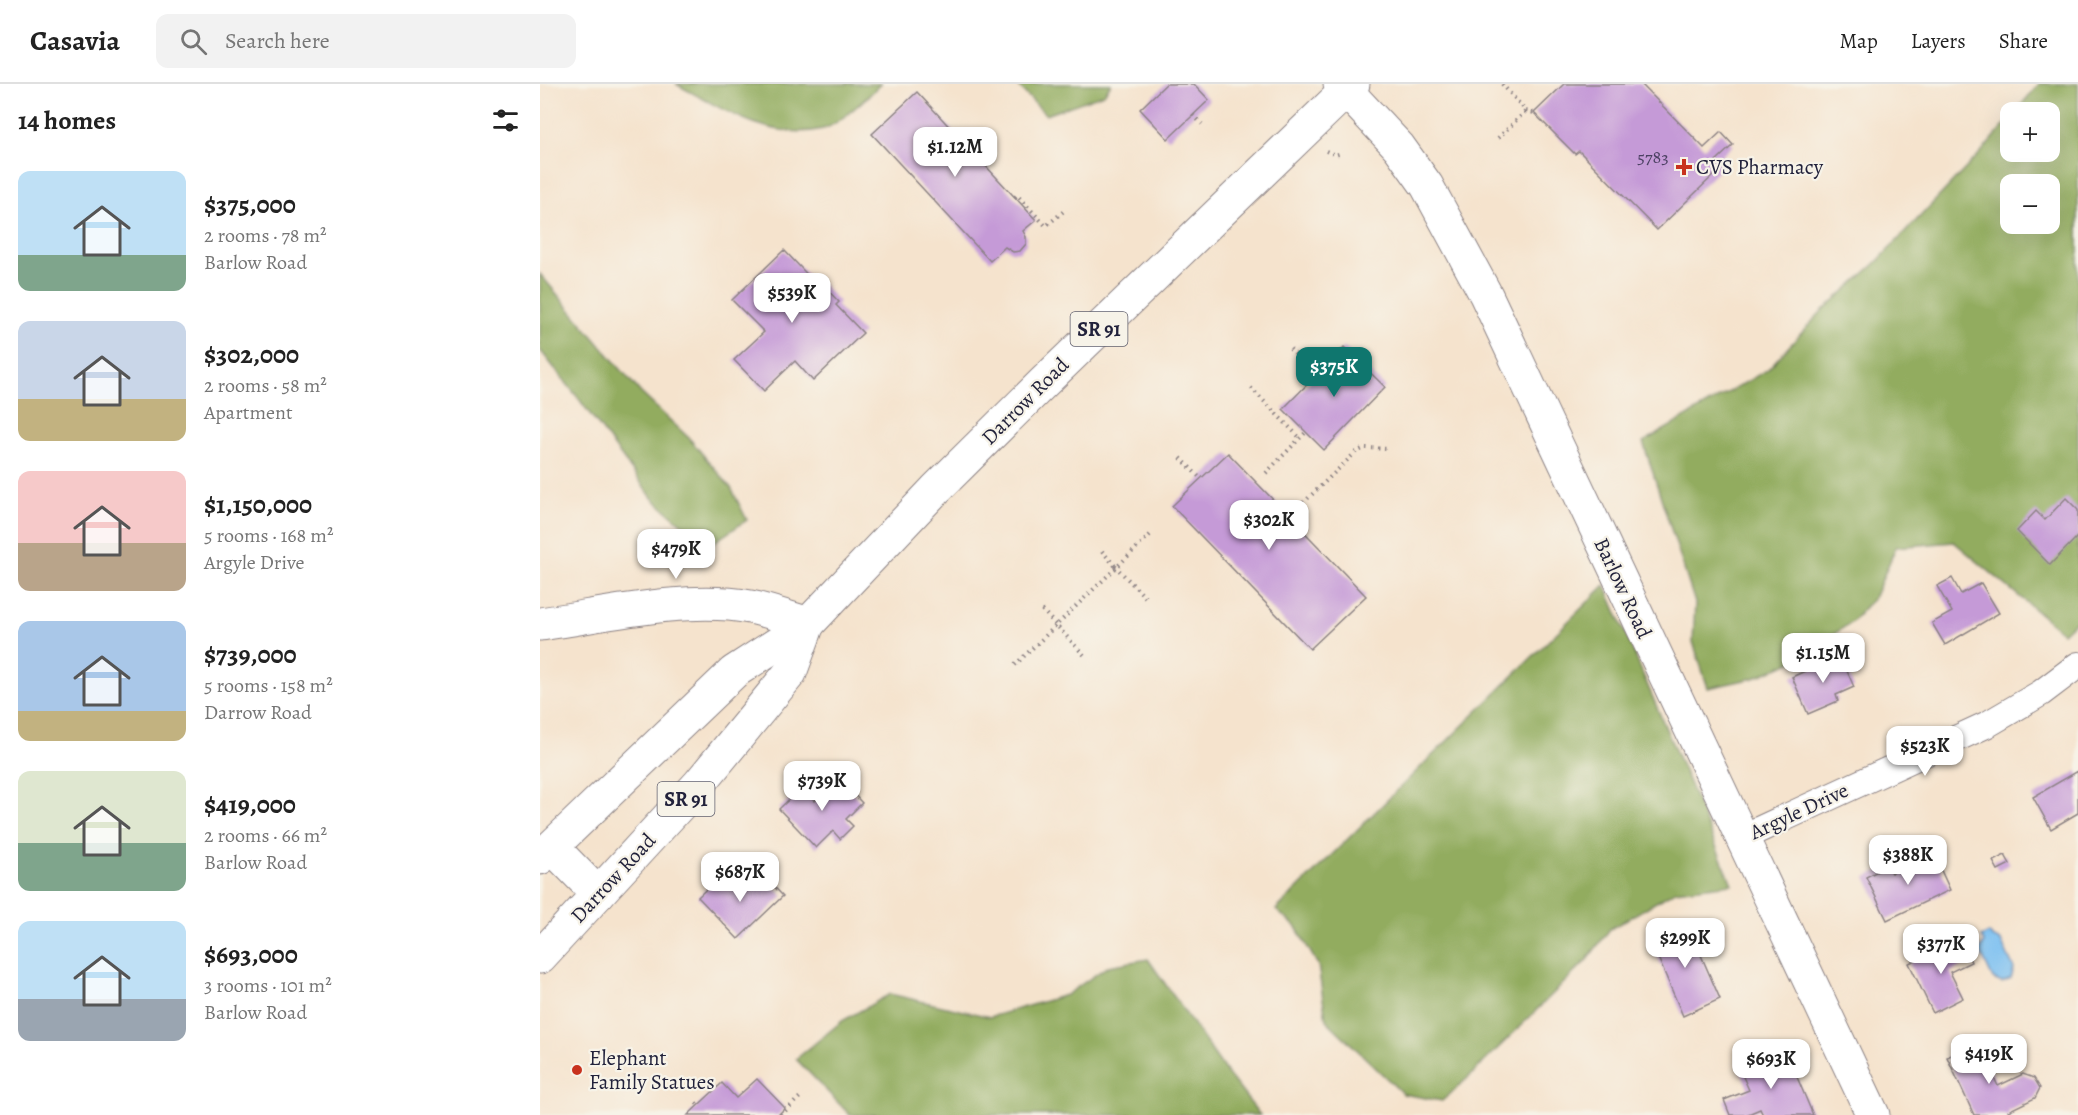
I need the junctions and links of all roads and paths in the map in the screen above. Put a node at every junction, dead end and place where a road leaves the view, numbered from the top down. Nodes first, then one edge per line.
1 (1502, 84) edge
2 (1347, 86) edge
3 (1526, 111) junction
4 (1534, 113) dead end
5 (1193, 115) dead end
6 (1202, 124) dead end
7 (1498, 138) dead end
8 (1323, 150) dead end
9 (1342, 153) dead end
10 (1015, 197) dead end
11 (1065, 210) dead end
12 (1290, 349) dead end
13 (1316, 376) dead end
14 (1251, 388) dead end
15 (1306, 432) dead end
16 (1300, 438) junction
17 (1389, 449) dead end
18 (1181, 458) dead end
19 (1266, 472) dead end
20 (1201, 479) dead end
21 (1299, 507) dead end
22 (1152, 532) dead end
23 (1102, 550) dead end
24 (1116, 567) junction
25 (1145, 597) dead end
26 (1042, 610) dead end
27 (540, 624) edge
28 (808, 624) junction
29 (1056, 625) junction
30 (1084, 656) dead end
31 (1015, 665) dead end
32 (2078, 665) edge
33 (842, 764) dead end
34 (810, 795) dead end
35 (1741, 838) junction
36 (546, 852) edge
37 (755, 860) dead end
38 (731, 883) dead end
39 (598, 894) junction
40 (540, 957) edge
41 (800, 1097) dead end
42 (781, 1115) edge
43 (1873, 1115) edge

1 - 3 path
2 - 28 main road, Darrow Road / SR 91
2 - 35 main road, Barlow Road
3 - 4 path
3 - 7 path
5 - 6 path
8 - 9 path
10 - 11 path
12 - 13 path
14 - 16 path
15 - 16 path
16 - 19 path
17 - 21 path
18 - 20 path
22 - 24 path
23 - 24 path
24 - 25 path
24 - 29 path
26 - 29 path
27 - 28 main road
28 - 36 main road, Darrow Road / SR 91
28 - 39 main road, Darrow Road / SR 91
29 - 30 path
29 - 31 path
32 - 35 street, Argyle Drive
33 - 34 path
35 - 43 main road, Barlow Road
36 - 39 main road
37 - 38 path
39 - 40 main road, Darrow Road / SR 91
41 - 42 path

